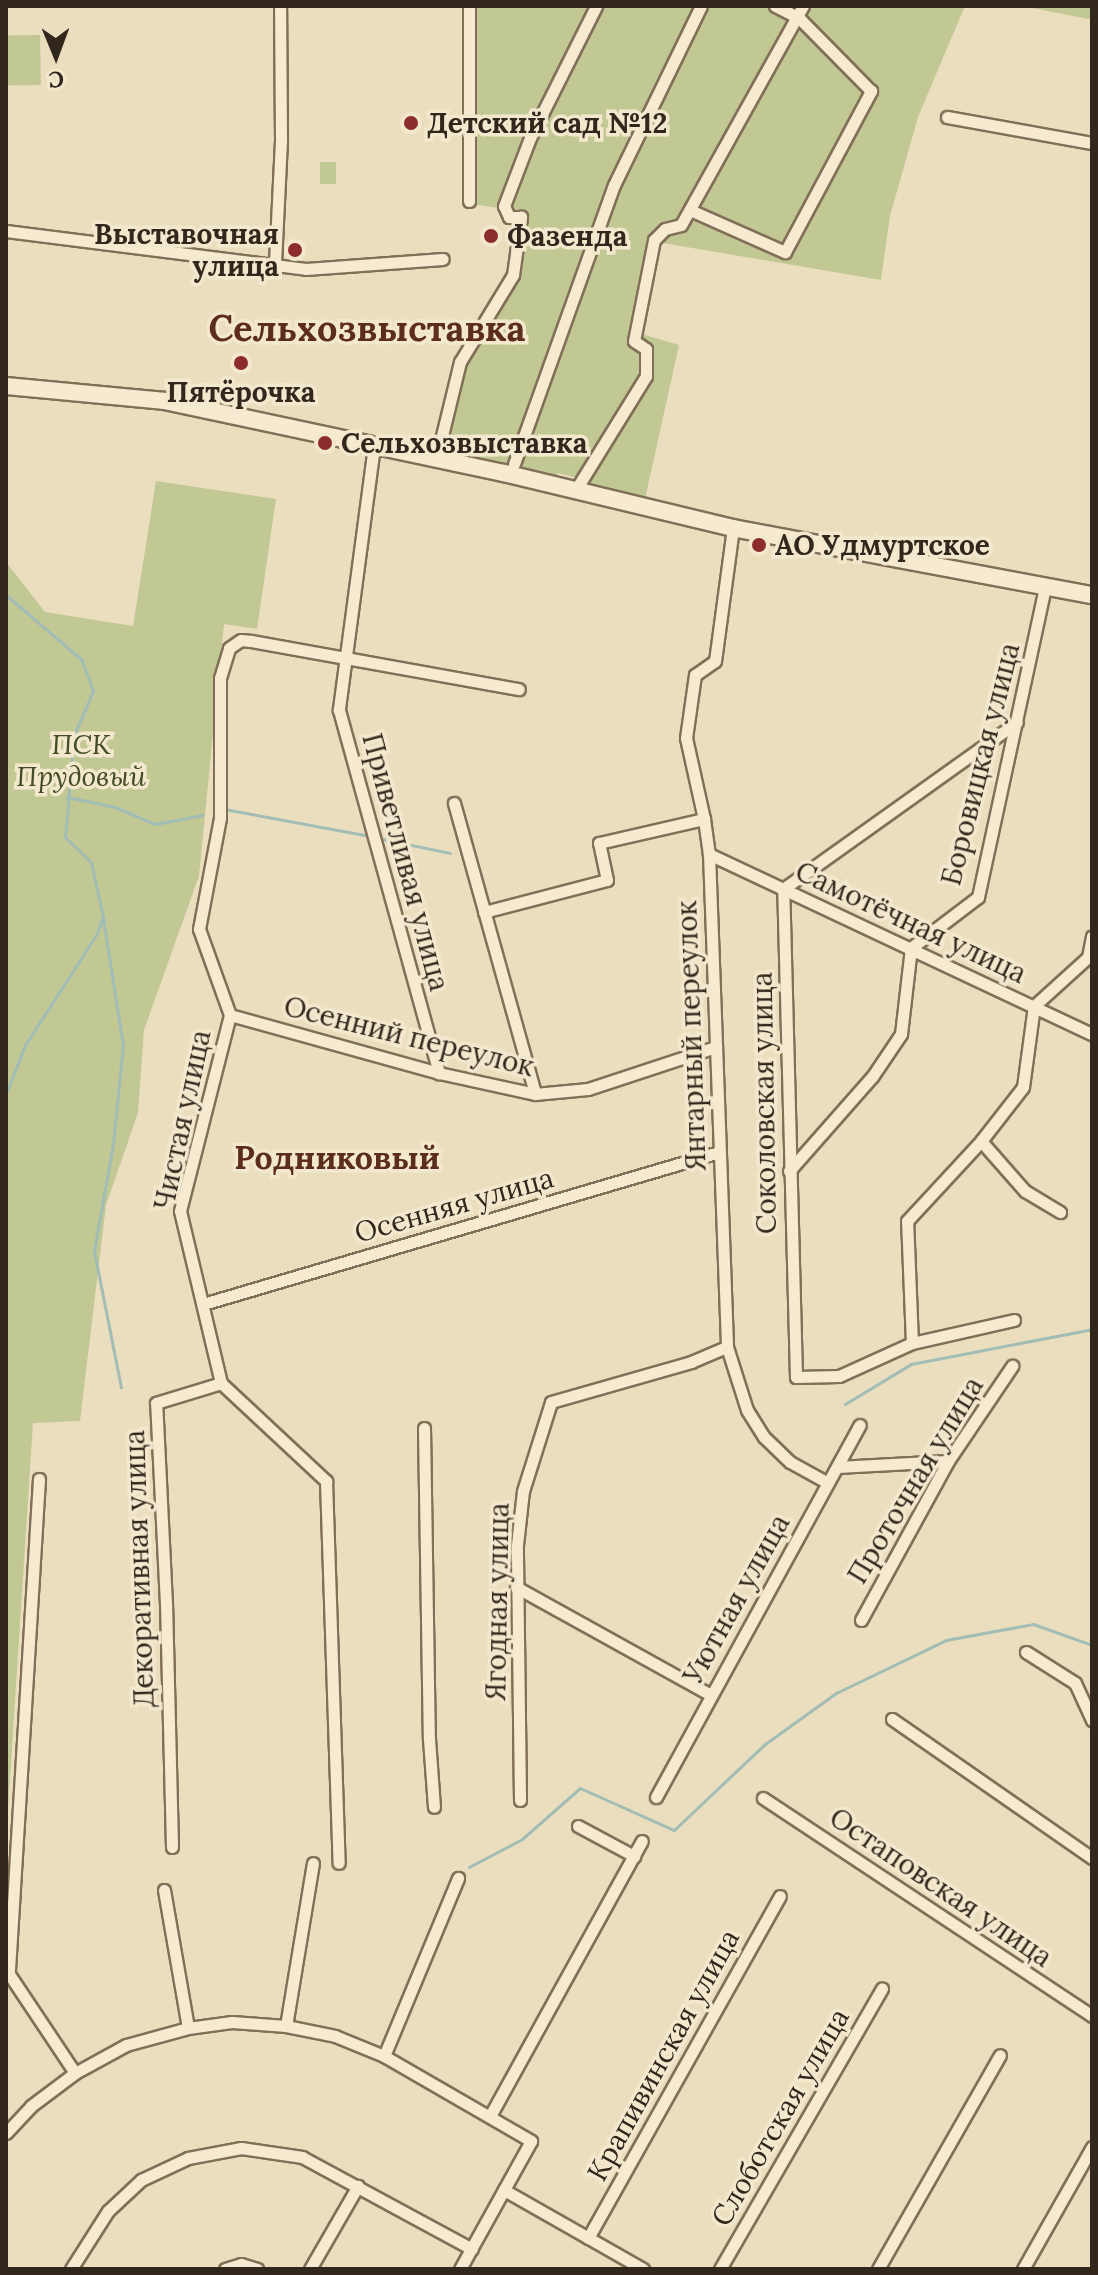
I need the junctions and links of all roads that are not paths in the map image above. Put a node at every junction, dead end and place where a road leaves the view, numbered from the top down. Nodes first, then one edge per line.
1 (280, 6) edge
2 (469, 6) edge
3 (596, 6) edge
4 (701, 6) edge
5 (775, 6) edge
6 (801, 12) edge
7 (947, 117) dead end
8 (1092, 143) edge
9 (469, 201) dead end
10 (690, 210) junction
11 (6, 231) edge
12 (443, 259) dead end
13 (275, 263) junction
14 (6, 386) edge
15 (374, 446) junction
16 (439, 448) dead end
17 (514, 464) dead end
18 (575, 491) junction
19 (733, 528) junction
20 (1045, 586) junction
21 (1090, 592) edge
22 (345, 657) junction
23 (519, 689) dead end
24 (1017, 722) junction
25 (454, 803) dead end
26 (704, 819) junction
27 (709, 854) junction
28 (783, 889) junction
29 (484, 912) junction
30 (1092, 936) edge
31 (911, 948) junction
32 (1034, 1006) junction
33 (230, 1015) junction
34 (1092, 1034) edge
35 (716, 1047) junction
36 (439, 1073) junction
37 (535, 1094) junction
38 (981, 1141) junction
39 (719, 1152) junction
40 (789, 1171) junction
41 (1060, 1212) dead end
42 (203, 1304) junction
43 (1014, 1320) dead end
44 (912, 1343) junction
45 (727, 1347) junction
46 (1012, 1366) dead end
47 (221, 1383) junction
48 (860, 1425) dead end
49 (424, 1428) dead end
50 (948, 1461) junction
51 (837, 1467) junction
52 (39, 1479) dead end
53 (828, 1483) junction
54 (516, 1587) junction
55 (861, 1620) dead end
56 (1026, 1652) dead end
57 (711, 1695) junction
58 (892, 1719) dead end
59 (1092, 1720) edge
60 (656, 1797) dead end
61 (763, 1798) dead end
62 (520, 1800) dead end
63 (434, 1807) dead end
64 (578, 1826) dead end
65 (642, 1841) dead end
66 (172, 1847) dead end
67 (634, 1856) junction
68 (1092, 1858) edge
69 (313, 1863) dead end
70 (339, 1863) dead end
71 (458, 1878) dead end
72 (164, 1890) dead end
73 (780, 1896) dead end
74 (882, 1988) dead end
75 (1092, 2016) edge
76 (286, 2026) junction
77 (188, 2028) junction
78 (1000, 2055) dead end
79 (384, 2056) junction
80 (75, 2073) junction
81 (490, 2116) junction
82 (6, 2133) edge
83 (1092, 2147) edge
84 (358, 2186) junction
85 (504, 2190) junction
86 (588, 2238) junction
87 (472, 2249) junction
88 (76, 2268) edge
89 (225, 2269) edge
90 (257, 2269) edge
91 (310, 2269) edge
92 (460, 2269) edge
93 (643, 2269) edge
94 (720, 2269) edge
95 (878, 2269) edge
96 (1023, 2269) edge

1 - 13 street
2 - 9 street
3 - 16 street
4 - 17 street
5 - 6 street
6 - 10 street
6 - 10 street
7 - 8 street
10 - 18 street
11 - 13 street
12 - 13 street
14 - 15 street
15 - 18 street
15 - 22 street
18 - 19 street
19 - 20 street
19 - 26 street, Янтарный переулок
20 - 21 street
20 - 24 street, Боровицкая улица
22 - 23 street
22 - 33 street, Чистая улица
22 - 36 street, Приветливая улица
24 - 28 street
24 - 31 street, Боровицкая улица
25 - 29 street
26 - 27 street, Янтарный переулок
26 - 29 street
27 - 28 street, Самотёчная улица
27 - 35 street, Янтарный переулок
28 - 31 street, Самотёчная улица
28 - 40 street, Соколовская улица
29 - 37 street
30 - 32 street
31 - 32 street, Самотёчная улица
31 - 40 street
32 - 34 street, Самотёчная улица
32 - 38 street
33 - 36 street, Осенний переулок
33 - 42 street, Чистая улица
35 - 37 street, Осенний переулок
35 - 39 street, Янтарный переулок
36 - 37 street, Осенний переулок
38 - 41 street
38 - 44 street
39 - 42 street, Осенняя улица
39 - 45 street, Янтарный переулок
40 - 44 street, Соколовская улица
42 - 47 street, Чистая улица
43 - 44 street, Соколовская улица
45 - 53 street, Янтарный переулок
45 - 54 street, Ягодная улица
46 - 50 street, Проточная улица
47 - 66 street, Декоративная улица
47 - 70 street
48 - 51 street, Уютная улица
49 - 63 street
50 - 51 street
50 - 55 street, Проточная улица
51 - 53 street, Уютная улица
52 - 80 street
53 - 57 street, Уютная улица
54 - 57 street
54 - 62 street, Ягодная улица
56 - 59 street
57 - 60 street, Уютная улица
58 - 68 street
61 - 75 street, Остаповская улица
64 - 67 street
65 - 67 street
67 - 81 street
69 - 76 street
71 - 79 street
72 - 77 street
73 - 86 street, Крапивинская улица
74 - 94 street, Слоботская улица
76 - 77 street
76 - 79 street
77 - 80 street
78 - 95 street
79 - 81 street
80 - 82 street
81 - 85 street
83 - 96 street
84 - 87 street
84 - 88 street
84 - 91 street
85 - 86 street
85 - 87 street
86 - 93 street
87 - 92 street
89 - 90 street

